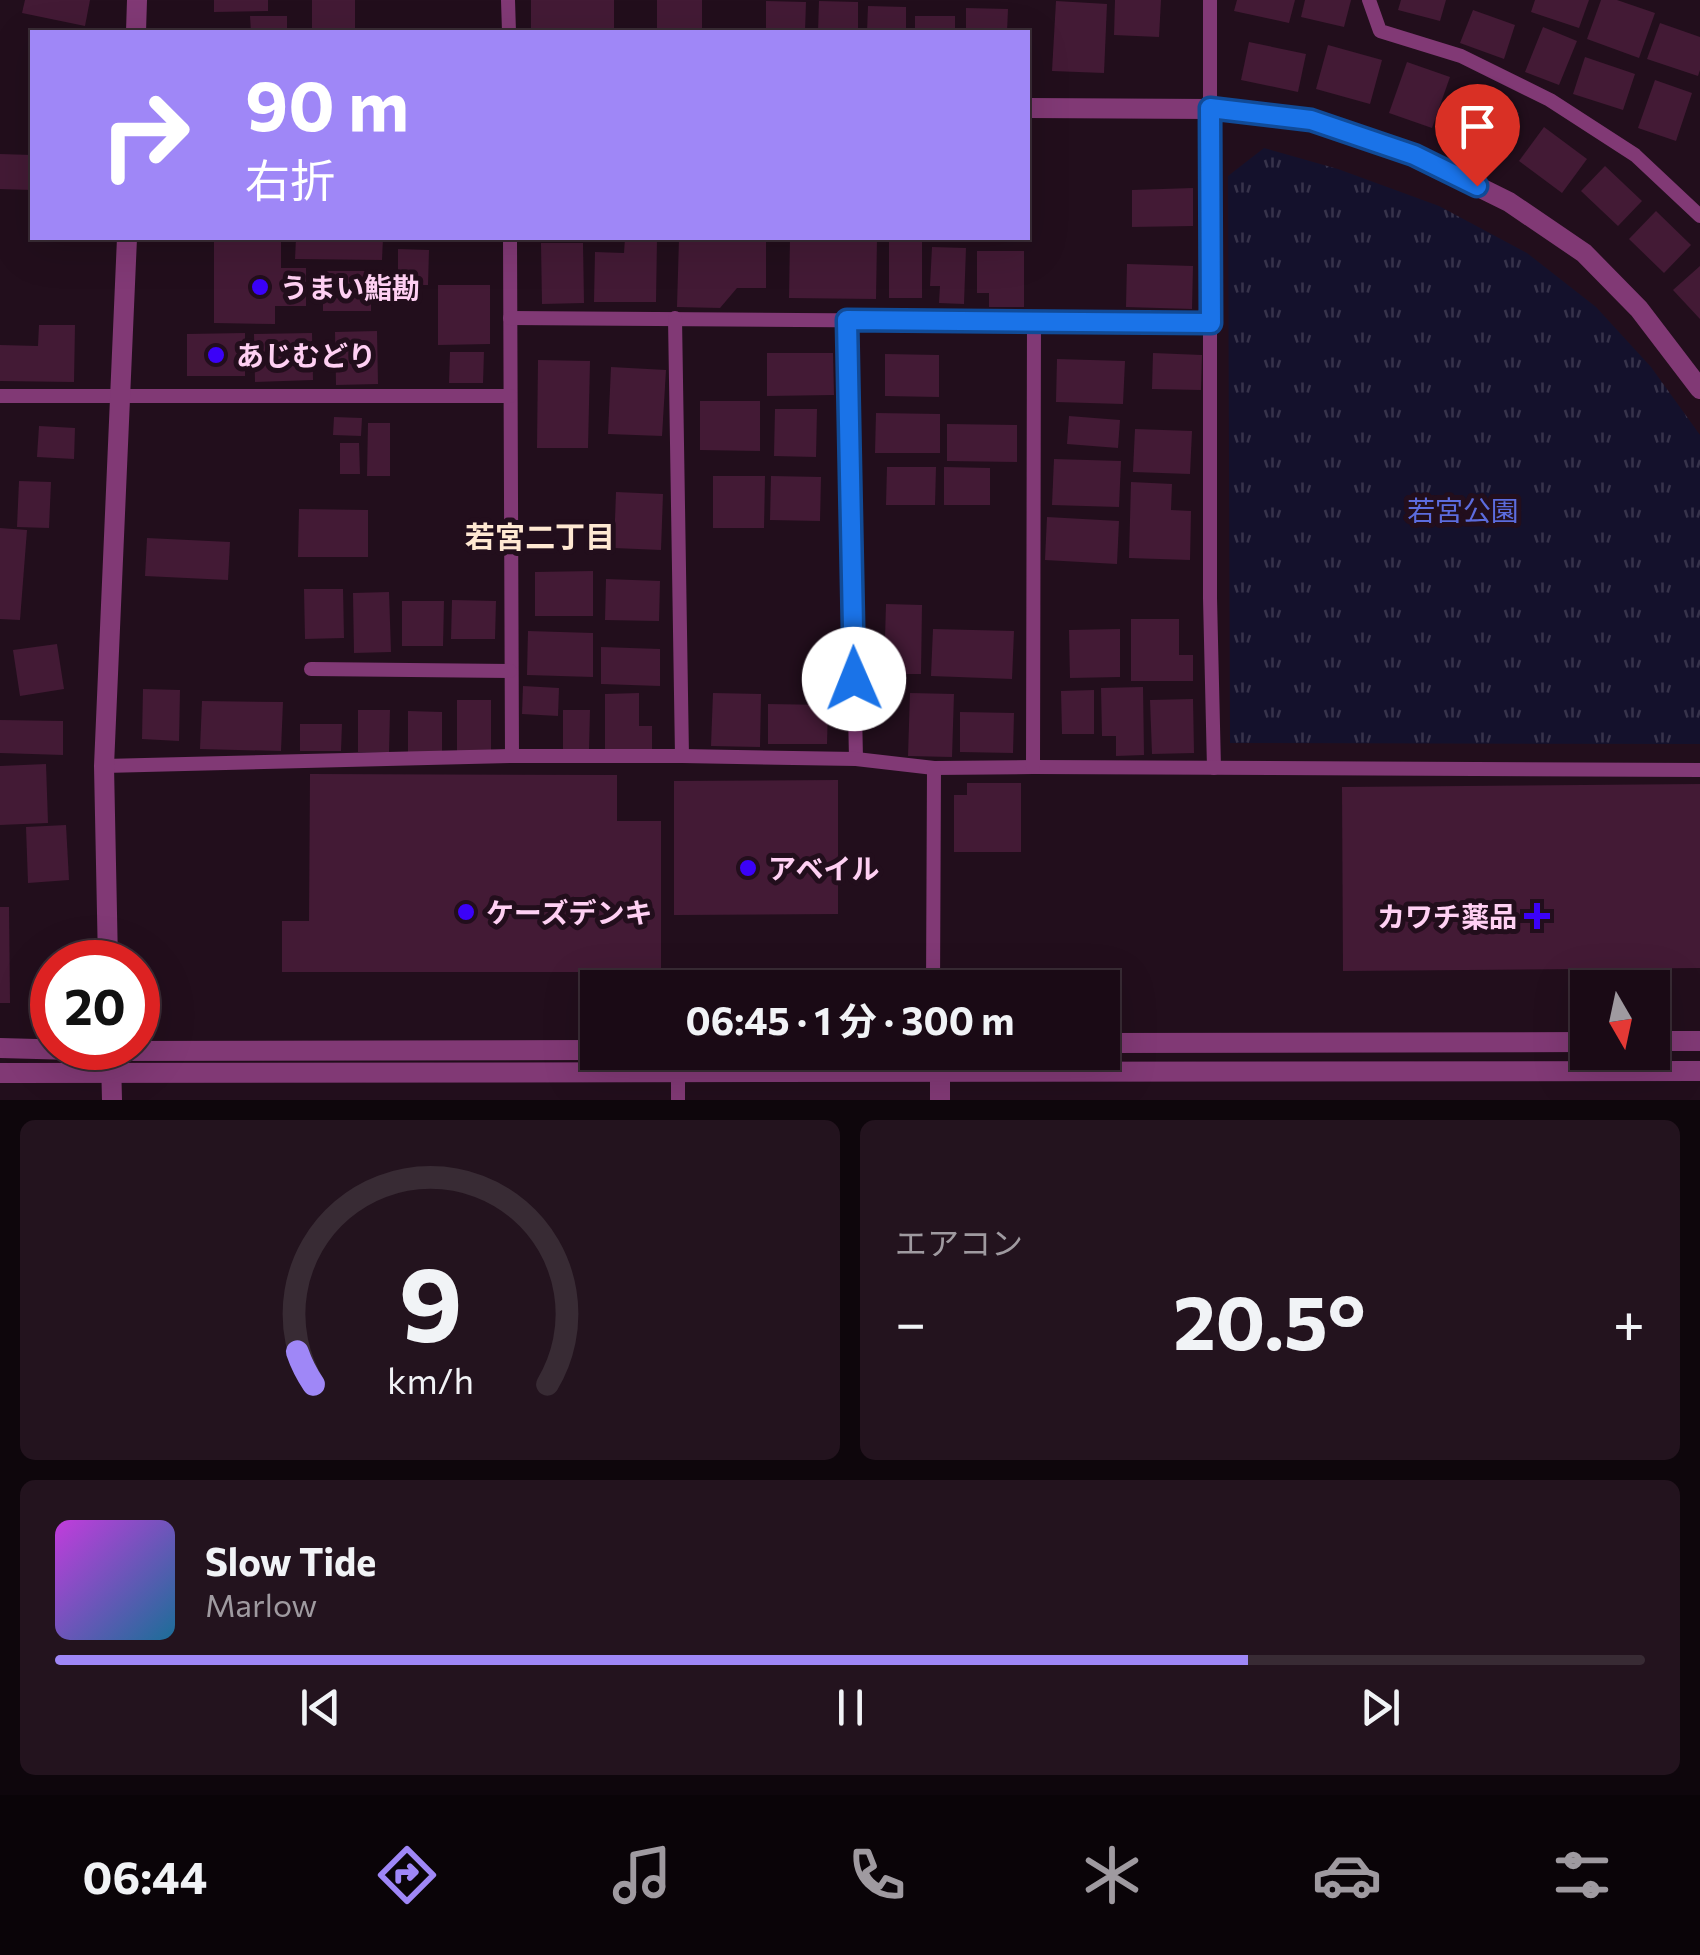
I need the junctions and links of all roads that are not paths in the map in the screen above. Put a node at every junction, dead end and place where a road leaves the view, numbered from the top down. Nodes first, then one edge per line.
1 (138, 0) edge
2 (508, 0) edge
3 (1210, 0) edge
4 (1369, 0) edge
5 (136, 30) edge
6 (509, 30) edge
7 (1030, 108) edge
8 (1210, 108) junction
9 (1700, 216) edge
10 (126, 240) edge
11 (510, 240) edge
12 (510, 318) junction
13 (675, 318) junction
14 (847, 320) junction
15 (1034, 321) junction
16 (1211, 323) junction
17 (1700, 388) edge
18 (119, 395) junction
19 (0, 396) edge
20 (510, 396) junction
21 (312, 669) dead end
22 (510, 671) junction
23 (512, 756) junction
24 (682, 756) junction
25 (856, 758) junction
26 (104, 766) junction
27 (1033, 767) junction
28 (934, 768) junction
29 (1214, 768) junction
30 (1700, 770) edge
31 (108, 940) edge
32 (933, 970) edge
33 (1700, 1041) edge
34 (1570, 1042) edge
35 (1670, 1042) edge
36 (1120, 1043) edge
37 (0, 1048) edge
38 (30, 1048) edge
39 (160, 1049) edge
40 (580, 1050) edge
41 (112, 1070) edge
42 (1700, 1071) edge
43 (678, 1072) junction
44 (940, 1072) junction
45 (0, 1073) edge
46 (112, 1073) junction
47 (112, 1100) edge
48 (678, 1100) edge
49 (940, 1100) edge

1 - 5 street
2 - 6 lane
3 - 8 lane
4 - 9 lane
7 - 8 street
8 - 16 lane
8 - 17 street
10 - 18 street
11 - 12 lane
12 - 13 lane
12 - 20 lane
13 - 14 lane
13 - 24 lane
14 - 15 lane
14 - 25 lane
15 - 16 lane
15 - 27 lane
16 - 29 lane
18 - 19 lane
18 - 20 lane
18 - 26 street
20 - 22 lane
21 - 22 lane
22 - 23 lane
23 - 24 lane
23 - 26 lane
24 - 25 lane
25 - 28 lane
26 - 31 street
27 - 28 lane
27 - 29 lane
28 - 32 lane
29 - 30 lane
33 - 35 street
34 - 36 street
37 - 38 street
39 - 40 street
41 - 46 street
42 - 44 street
43 - 44 street
43 - 46 street
43 - 48 lane
44 - 49 street
45 - 46 street
46 - 47 street

